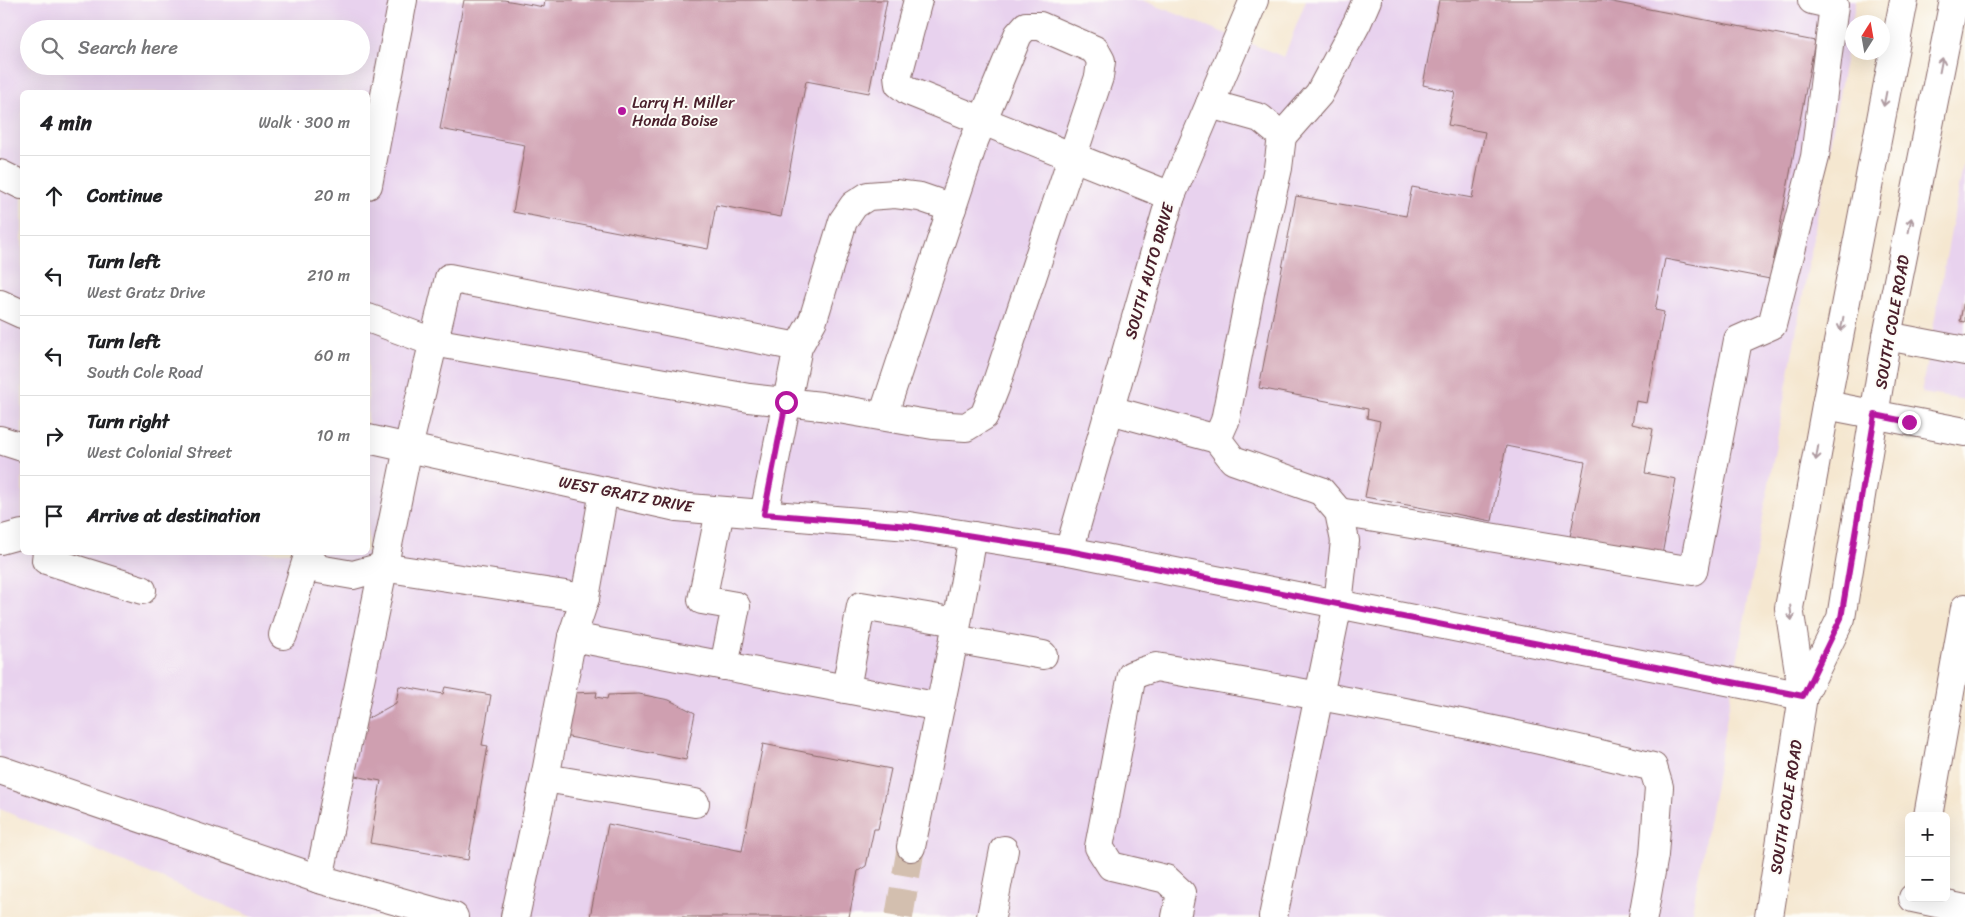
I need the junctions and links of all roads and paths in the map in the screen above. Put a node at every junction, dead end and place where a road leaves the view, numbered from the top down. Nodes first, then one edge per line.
1 (403, 0) edge
2 (918, 0) edge
3 (1254, 0) edge
4 (1367, 0) edge
5 (1904, 0) edge
6 (1954, 0) edge
7 (1826, 2) edge
8 (1210, 104) junction
9 (983, 121) junction
10 (1282, 136) junction
11 (1072, 156) junction
12 (0, 174) edge
13 (370, 174) edge
14 (20, 184) edge
15 (1171, 196) junction
16 (952, 208) junction
17 (0, 304) edge
18 (20, 313) edge
19 (370, 319) edge
20 (1888, 336) junction
21 (433, 342) junction
22 (798, 347) junction
23 (1965, 351) edge
24 (786, 402) junction
25 (1826, 405) junction
26 (1110, 410) junction
27 (1875, 415) junction
28 (883, 416) junction
29 (1965, 432) edge
30 (370, 439) edge
31 (1218, 439) junction
32 (0, 440) edge
33 (20, 447) edge
34 (408, 448) junction
35 (604, 491) junction
36 (720, 510) junction
37 (1339, 512) junction
38 (764, 514) junction
39 (20, 535) edge
40 (973, 536) junction
41 (0, 540) edge
42 (1069, 551) junction
43 (47, 555) edge
44 (382, 567) junction
45 (142, 590) dead end
46 (585, 598) junction
47 (1338, 604) junction
48 (1965, 608) edge
49 (956, 630) junction
50 (283, 635) dead end
51 (572, 637) junction
52 (1042, 655) dead end
53 (724, 666) junction
54 (846, 689) junction
55 (1319, 695) junction
56 (1803, 696) junction
57 (940, 707) junction
58 (0, 770) edge
59 (545, 778) junction
60 (694, 803) dead end
61 (1929, 812) edge
62 (911, 847) tunnel mouth
63 (1004, 850) dead end
64 (319, 879) junction
65 (1932, 902) edge
66 (1965, 909) edge
67 (454, 917) edge
68 (515, 917) edge
69 (991, 917) edge
70 (1176, 917) edge
71 (1273, 917) edge
72 (1643, 917) edge
73 (1768, 917) edge

1 - 13 street
2 - 9 street
3 - 8 street, SOUTH AUTO DRIVE
4 - 10 street
5 -> 25 street, SOUTH COLE ROAD
20 -> 6 street, SOUTH COLE ROAD
7 - 37 street
8 - 10 street
8 - 15 street, SOUTH AUTO DRIVE
9 - 11 street
9 - 11 street
9 - 16 street
10 - 31 street
11 - 15 street
11 - 28 street
12 - 14 street
15 - 26 street, SOUTH AUTO DRIVE
16 - 22 street
16 - 28 street
17 - 18 street
19 - 21 street
20 - 23 street
20 - 27 street, SOUTH COLE ROAD
21 - 22 street
21 - 24 street
21 - 34 street
22 - 24 street
24 - 28 street
24 - 38 street
25 - 27 street
25 -> 56 street, SOUTH COLE ROAD
26 - 31 street
26 - 42 street, SOUTH AUTO DRIVE
27 - 29 street
27 - 56 street, SOUTH COLE ROAD
30 - 34 street, WEST GRATZ DRIVE
31 - 37 street
32 - 33 street
34 - 35 street, WEST GRATZ DRIVE
34 - 44 street
35 - 36 street, WEST GRATZ DRIVE
35 - 46 street
36 - 38 street, WEST GRATZ DRIVE
36 - 53 street
37 - 47 street
38 - 40 street, WEST GRATZ DRIVE
39 - 41 street
40 - 42 street, WEST GRATZ DRIVE
40 - 49 street
42 - 47 street, WEST GRATZ DRIVE
43 - 45 street
44 - 46 street
44 - 50 street
44 - 64 street
46 - 51 street
47 - 55 street
47 - 56 street, WEST GRATZ DRIVE
48 - 61 street
49 - 52 street
49 - 54 street
49 - 57 street
51 - 53 street
51 - 59 street
53 - 54 street
54 - 57 street
55 - 70 street
55 - 71 street
55 - 72 street
56 - 73 street, SOUTH COLE ROAD
57 - 62 street
58 - 64 street
59 - 60 street
59 - 68 street
63 - 69 street
64 - 67 street
65 - 66 street

